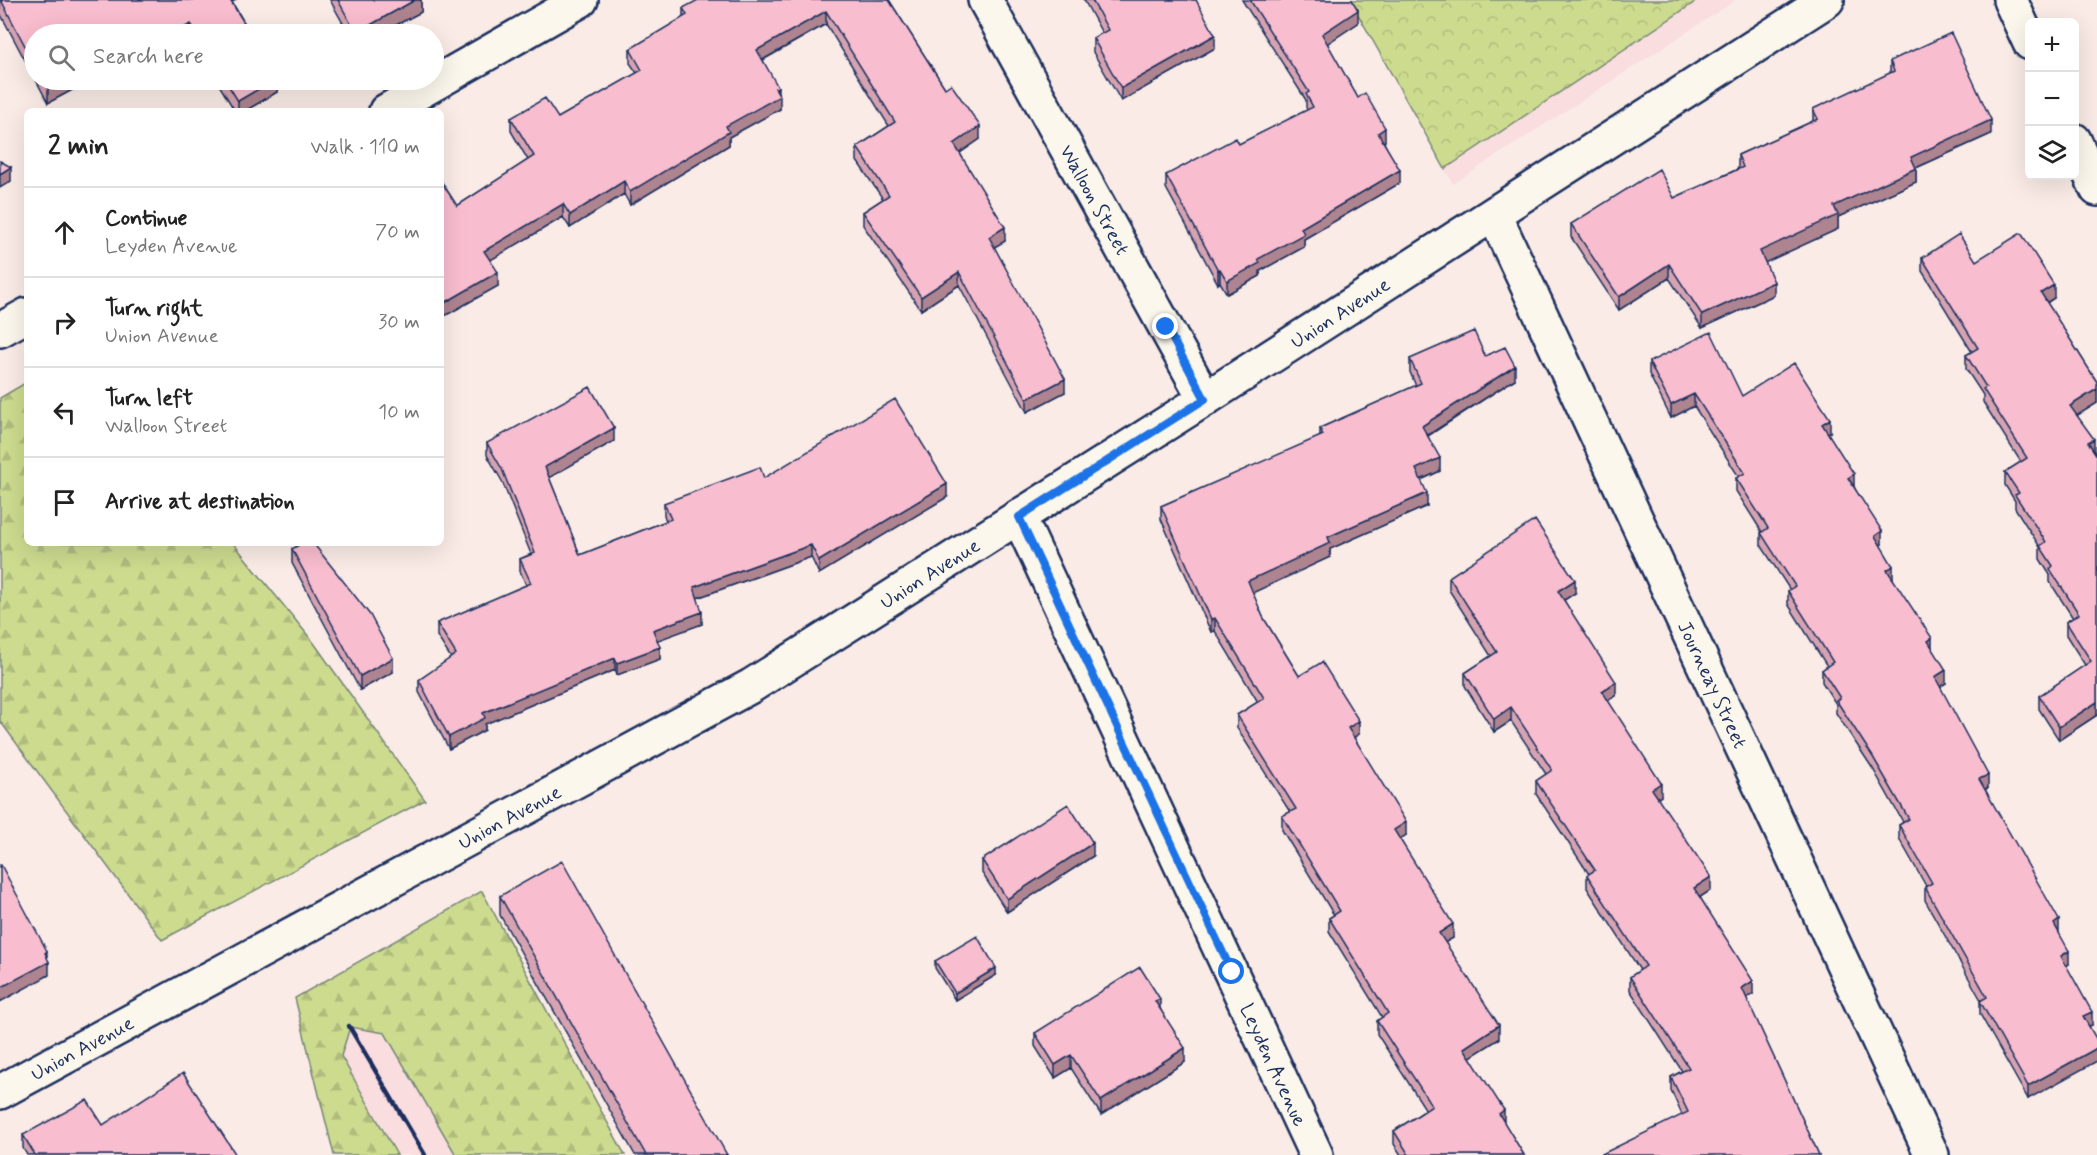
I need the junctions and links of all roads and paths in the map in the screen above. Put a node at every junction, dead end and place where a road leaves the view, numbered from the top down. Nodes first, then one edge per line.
1 (581, 0) edge
2 (985, 0) edge
3 (1827, 0) edge
4 (2010, 0) edge
5 (2025, 32) edge
6 (444, 78) edge
7 (423, 90) edge
8 (391, 108) edge
9 (2079, 151) edge
10 (2097, 189) edge
11 (1494, 214) junction
12 (24, 317) edge
13 (0, 330) edge
14 (1205, 399) junction
15 (1019, 517) junction
16 (0, 1092) edge
17 (1316, 1155) edge
18 (1932, 1155) edge

1 - 6 street
2 - 14 street, Walloon Street
3 - 11 street, Union Avenue
4 - 5 street
7 - 8 street
9 - 10 street
11 - 14 street, Union Avenue
11 - 18 street, Journeay Street
12 - 13 street
14 - 15 street, Union Avenue
15 - 16 street, Union Avenue
15 - 17 street, Leyden Avenue

